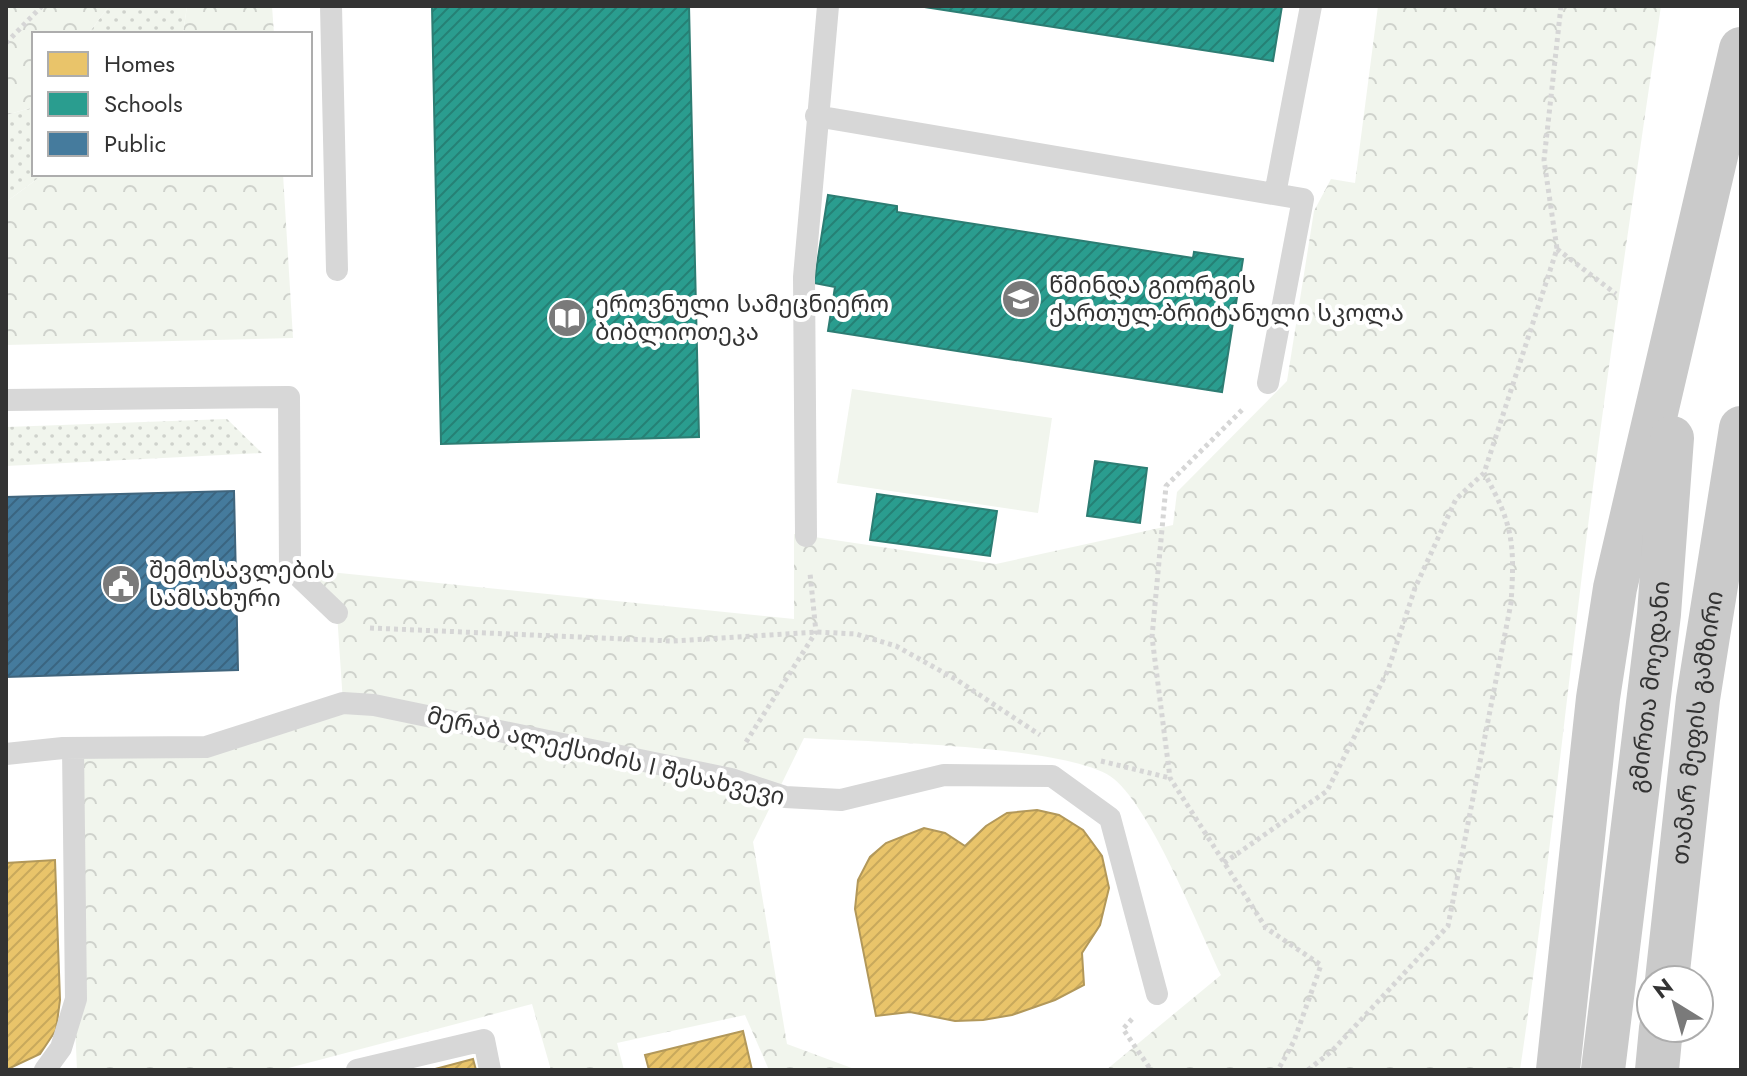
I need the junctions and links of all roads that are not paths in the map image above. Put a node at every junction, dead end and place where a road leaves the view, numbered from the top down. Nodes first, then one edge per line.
1 (331, 6) edge
2 (828, 6) edge
3 (1311, 6) edge
4 (1741, 49) edge
5 (816, 116) junction
6 (1275, 194) junction
7 (337, 270) dead end
8 (1681, 304) junction
9 (1268, 383) road end
10 (6, 400) edge
11 (1741, 428) edge
12 (806, 536) road end
13 (337, 613) road end
14 (73, 748) junction
15 (6, 754) edge
16 (1669, 964) edge
17 (1157, 994) dead end
18 (1659, 1044) edge
19 (45, 1070) edge
20 (357, 1070) edge
21 (490, 1070) edge
22 (1558, 1070) edge
23 (1603, 1070) edge
24 (1657, 1070) edge

1 - 7 lane
2 - 5 lane
3 - 6 lane
4 - 8 main road
5 - 6 lane
5 - 12 lane
6 - 9 lane
8 - 22 main road
8 - 23 main road, გმირთა მოედანი
10 - 13 lane
11 - 16 main road, თამარ მეფის გამზირი
14 - 15 lane, მერაბ ალექსიძის I შესახვევი
14 - 17 lane, მერაბ ალექსიძის I შესახვევი
14 - 19 lane
18 - 24 main road
20 - 21 lane

